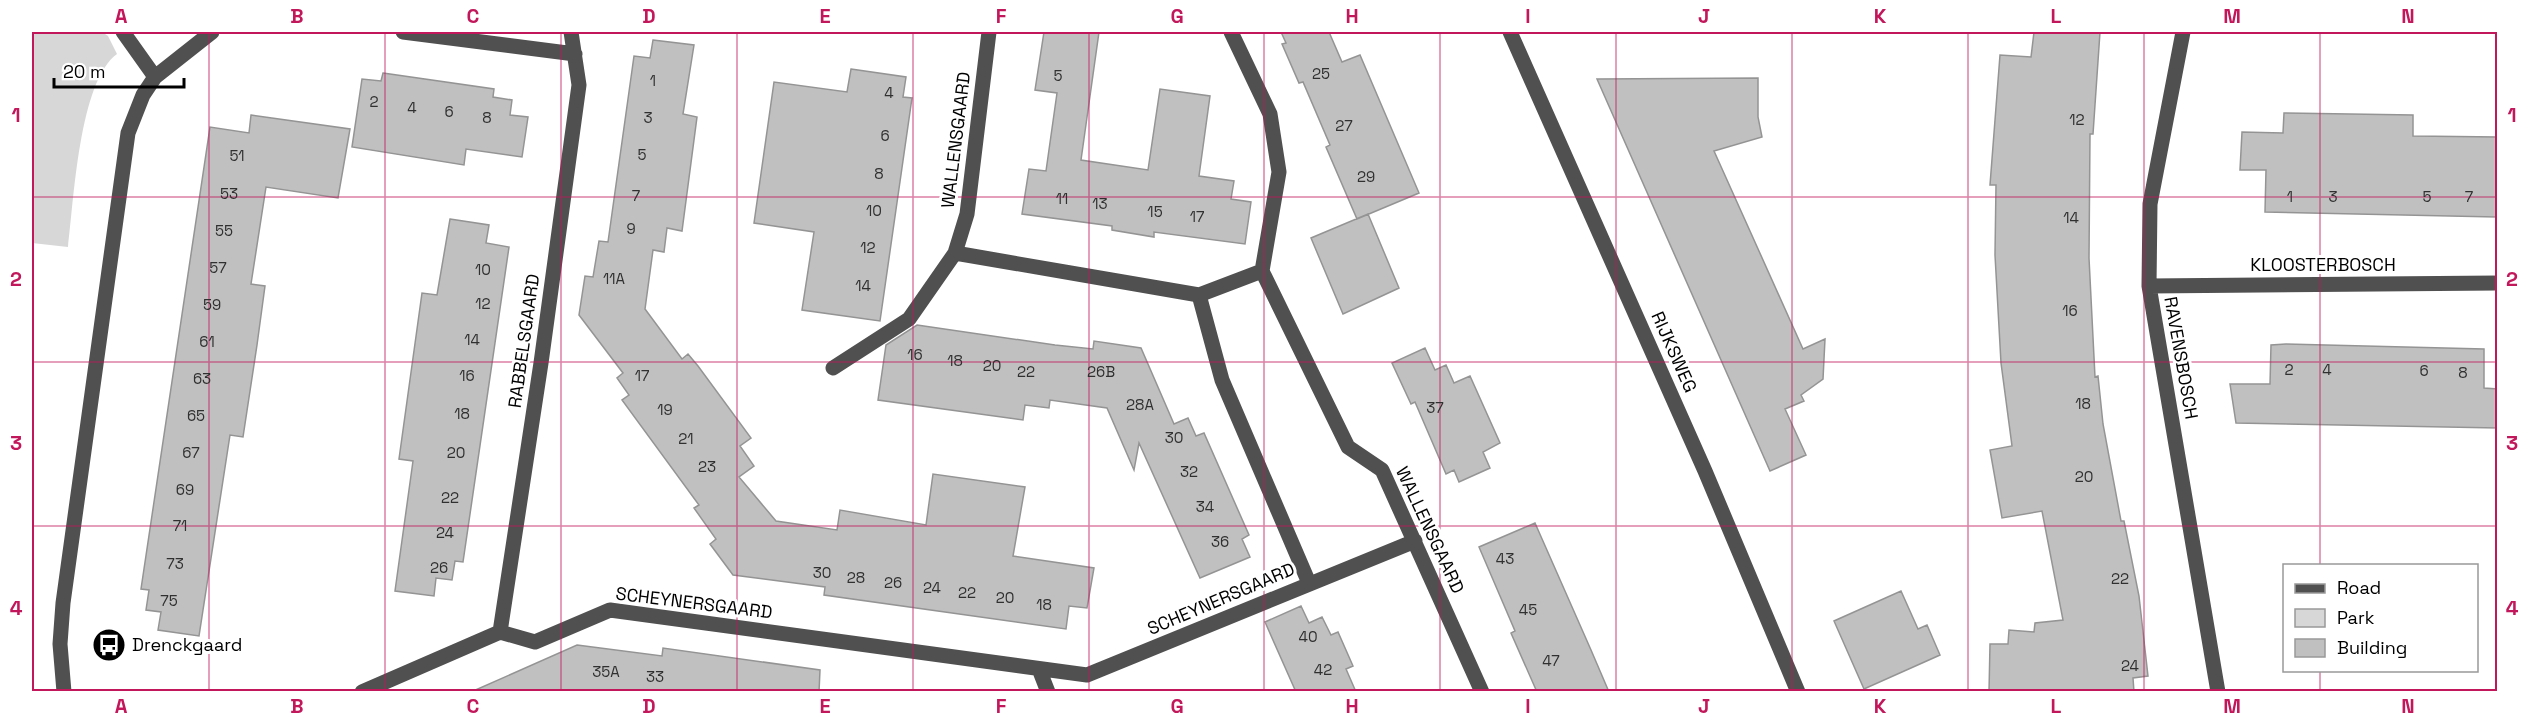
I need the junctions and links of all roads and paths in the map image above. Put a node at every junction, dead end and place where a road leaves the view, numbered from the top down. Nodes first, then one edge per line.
1 (123, 32) edge
2 (212, 32) edge
3 (403, 32) edge
4 (571, 32) edge
5 (989, 32) edge
6 (1231, 32) edge
7 (1510, 32) edge
8 (2183, 32) edge
9 (575, 54) junction
10 (155, 77) junction
11 (955, 253) junction
12 (1262, 271) junction
13 (2498, 283) edge
14 (2149, 286) junction
15 (1199, 296) junction
16 (833, 368) dead end
17 (1415, 541) junction
18 (1309, 583) junction
19 (500, 632) junction
20 (1039, 669) junction
21 (64, 692) edge
22 (362, 692) edge
23 (1048, 692) edge
24 (1482, 692) edge
25 (1798, 692) edge
26 (2217, 692) edge

1 - 10 street
2 - 10 street
3 - 9 street
4 - 9 street, RABBELSGAARD
5 - 11 street, WALLENSGAARD
6 - 12 street
7 - 25 street, RIJKSWEG
8 - 14 street, RAVENSBOSCH
9 - 19 street, RABBELSGAARD
10 - 21 street
11 - 15 street
11 - 16 street, WALLENSGAARD
12 - 15 street
12 - 17 street, WALLENSGAARD
13 - 14 street, KLOOSTERBOSCH
14 - 26 street, RAVENSBOSCH
15 - 18 street
17 - 18 street, SCHEYNERSGAARD
17 - 24 street, WALLENSGAARD
18 - 20 street, SCHEYNERSGAARD
19 - 20 street, SCHEYNERSGAARD
19 - 22 street
20 - 23 street

